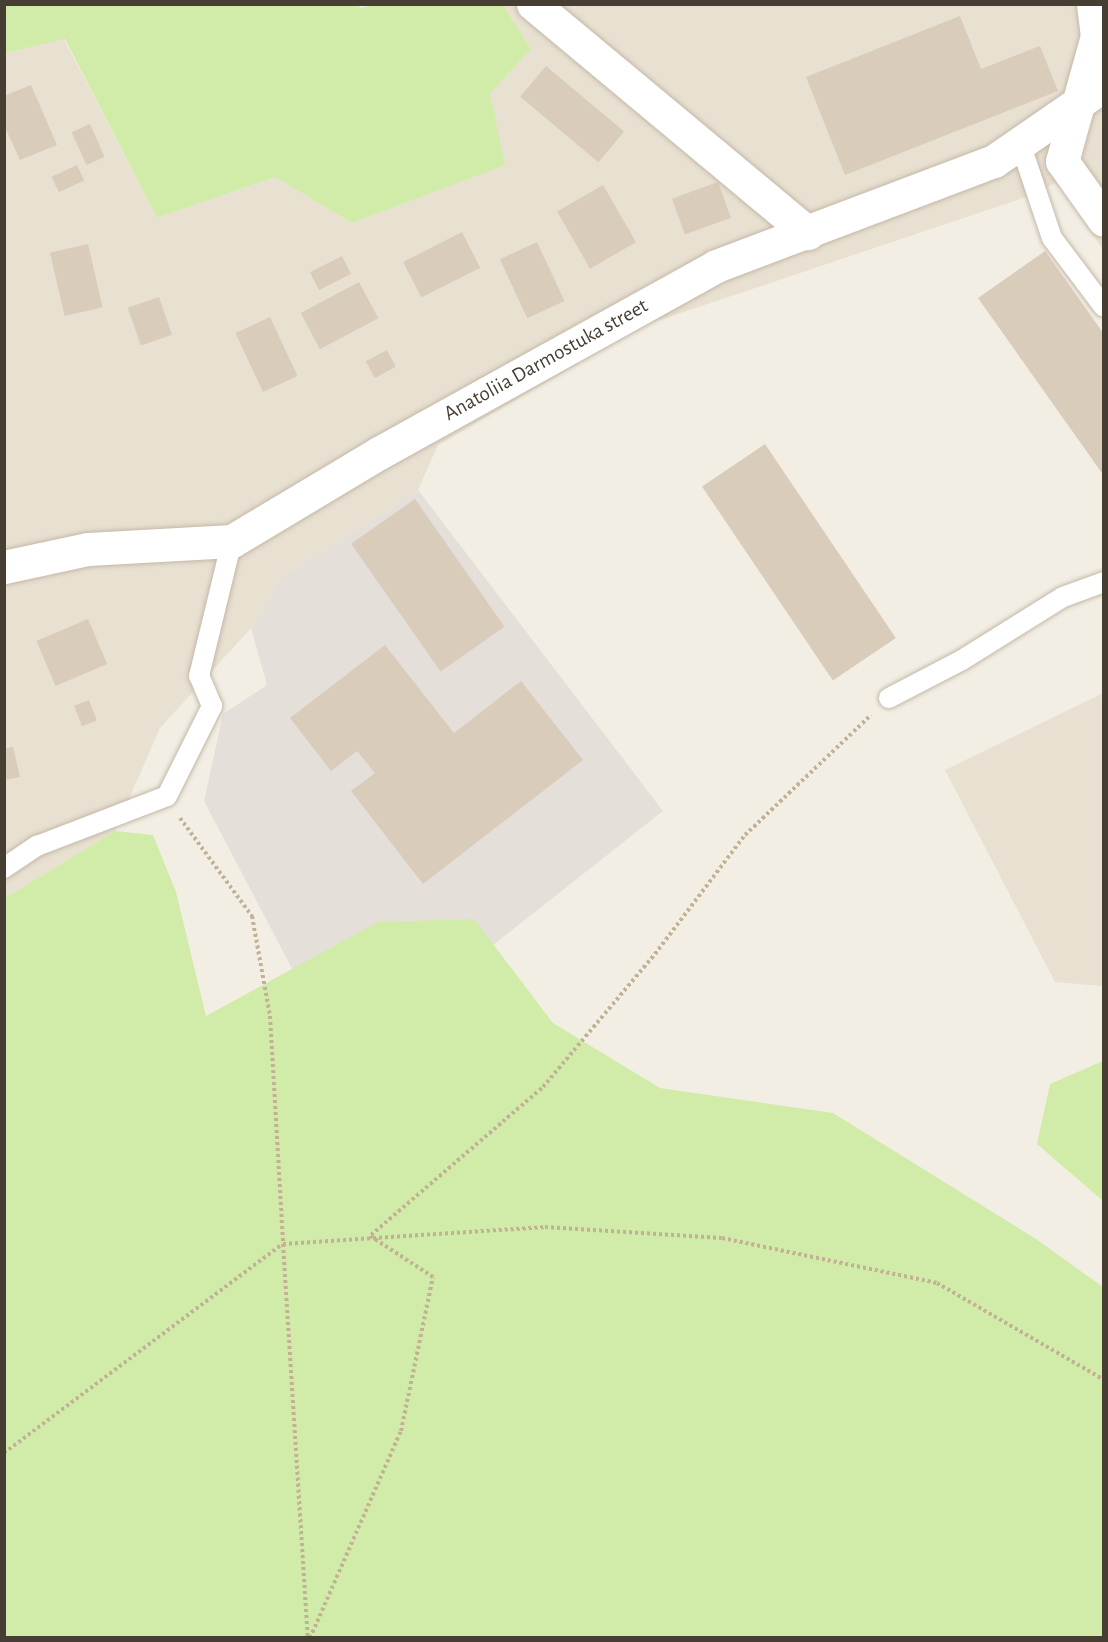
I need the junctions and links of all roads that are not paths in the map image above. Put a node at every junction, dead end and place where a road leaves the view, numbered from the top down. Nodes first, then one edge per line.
1 (533, 4) edge
2 (1093, 4) edge
3 (1104, 85) edge
4 (1076, 104) junction
5 (1020, 143) junction
6 (1104, 220) edge
7 (808, 233) junction
8 (1104, 307) edge
9 (232, 541) junction
10 (4, 567) edge
11 (1104, 582) edge
12 (889, 698) road end
13 (4, 868) edge

1 - 7 street
2 - 4 street
3 - 4 street, Anatoliia Darmostuka street
4 - 5 street, Anatoliia Darmostuka street
4 - 6 street
5 - 7 street, Anatoliia Darmostuka street
5 - 8 lane
7 - 9 street, Anatoliia Darmostuka street
9 - 10 street, Anatoliia Darmostuka street
9 - 13 lane
11 - 12 lane

